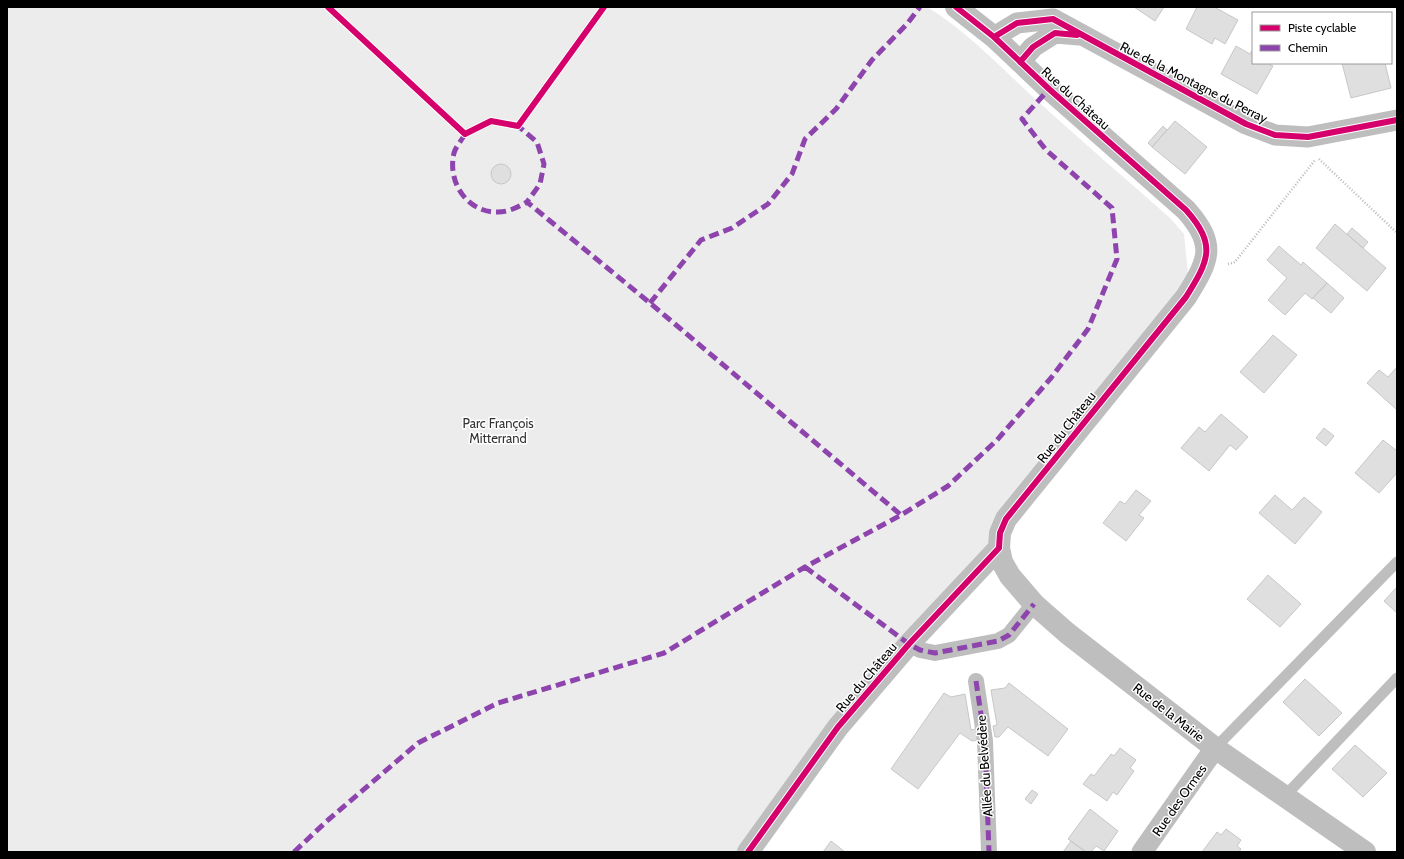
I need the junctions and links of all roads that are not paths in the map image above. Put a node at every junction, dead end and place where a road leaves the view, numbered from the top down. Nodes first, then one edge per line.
1 (956, 7) edge
2 (1080, 35) junction
3 (994, 37) junction
4 (1020, 62) junction
5 (1397, 120) edge
6 (999, 548) junction
7 (1397, 562) edge
8 (1034, 604) junction
9 (909, 644) junction
10 (1397, 678) edge
11 (976, 681) dead end
12 (1216, 748) junction
13 (1285, 796) junction
14 (748, 852) edge
15 (990, 852) edge
16 (1142, 852) edge
17 (1365, 852) edge

1 - 3 street
2 - 3 street, Rue de la Montagne du Perray
2 - 4 street, Rue de la Montagne du Perray
2 - 5 street, Rue de la Montagne du Perray
3 - 4 street, Rue du Château
4 - 6 street, Rue du Château
6 - 8 street, Rue de la Mairie
6 - 9 street, Rue du Château
7 - 12 lane
8 - 9 street
8 - 12 street, Rue de la Mairie
9 - 14 street, Rue du Château
10 - 13 lane
11 - 15 street, Allée du Belvédère
12 - 13 street, Rue de la Mairie
12 - 16 street, Rue des Ormes
13 - 17 street, Rue de la Mairie

